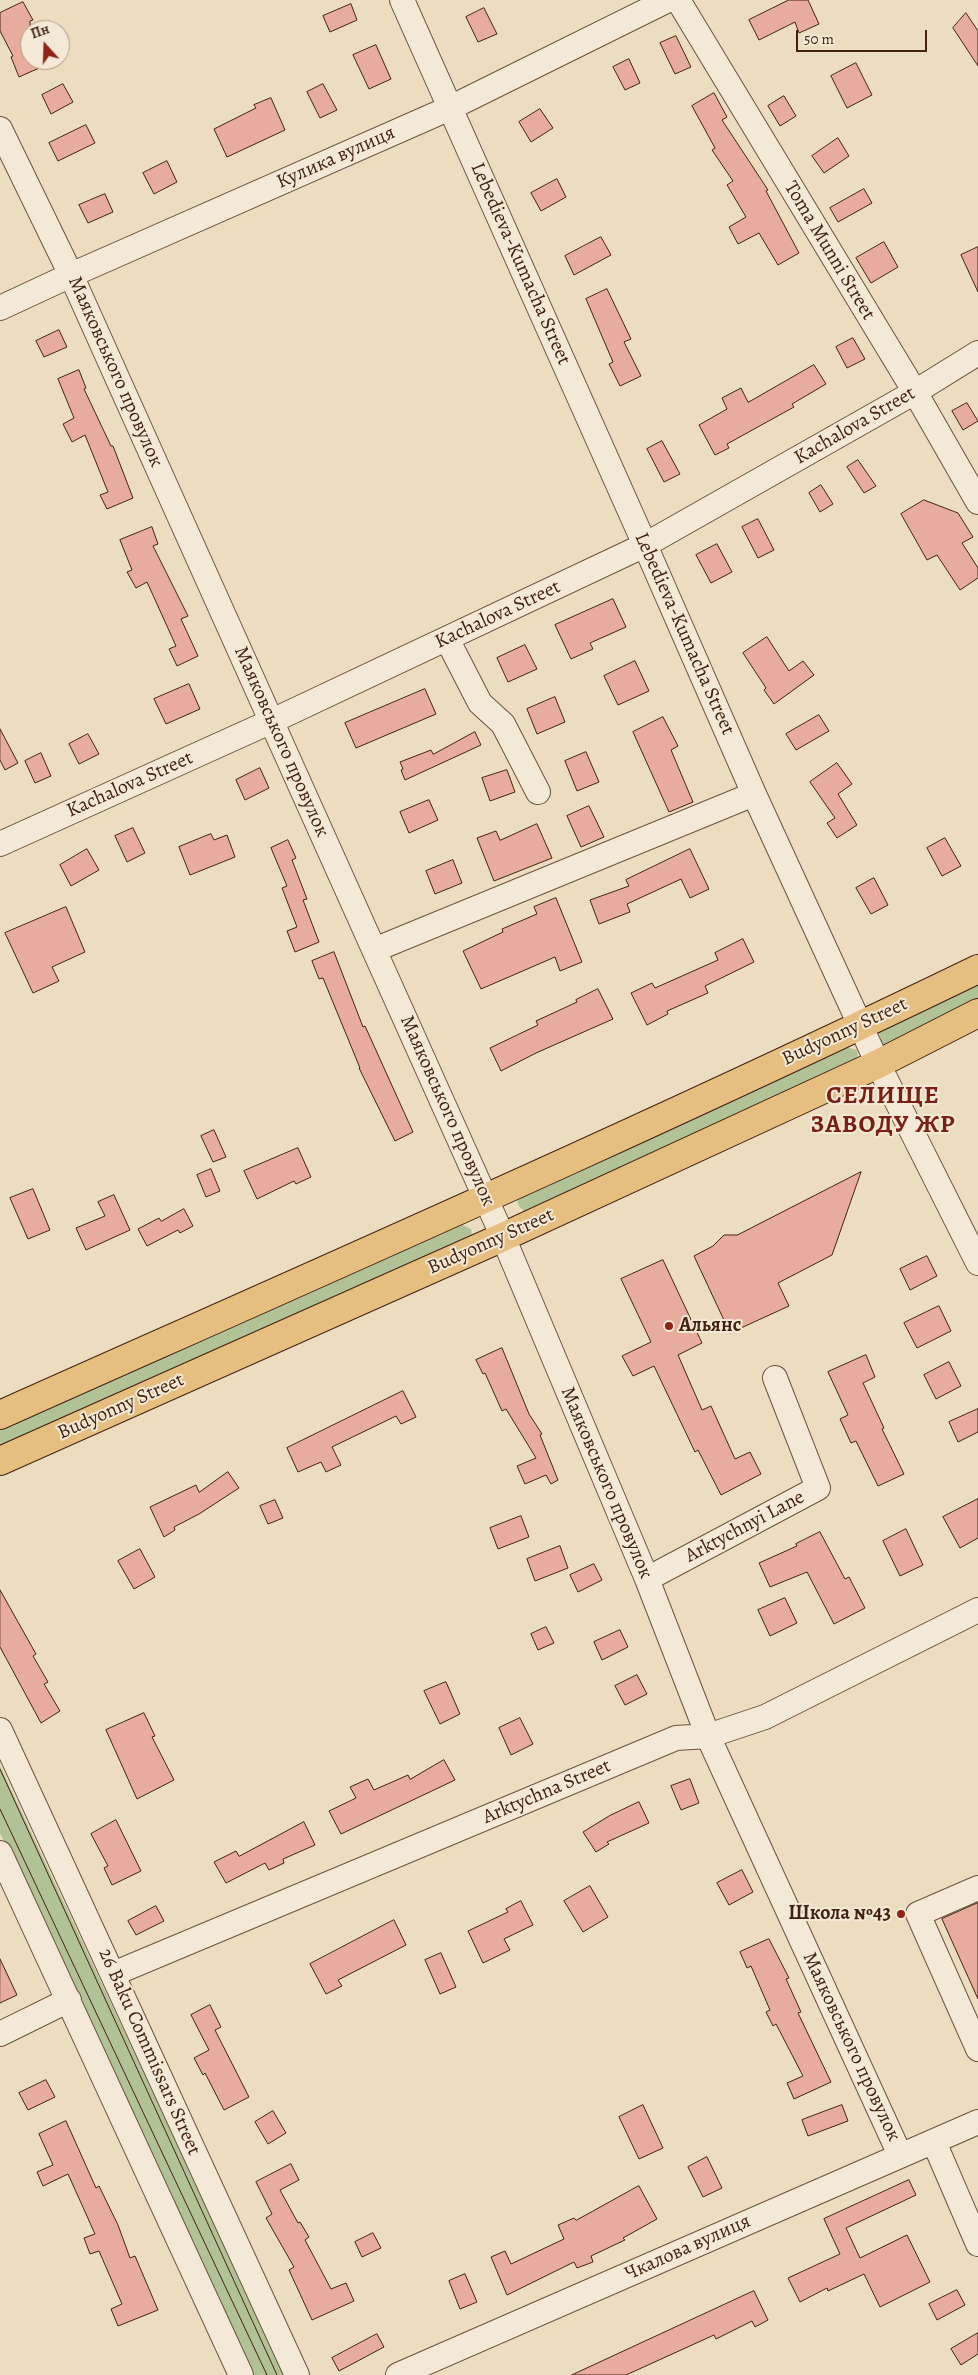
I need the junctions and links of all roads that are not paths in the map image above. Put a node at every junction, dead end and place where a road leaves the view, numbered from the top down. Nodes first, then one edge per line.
1 (402, 0) edge
2 (668, 0) edge
3 (678, 0) edge
4 (450, 108) junction
5 (0, 130) edge
6 (71, 275) junction
7 (0, 308) edge
8 (978, 353) edge
9 (915, 392) junction
10 (978, 502) edge
11 (646, 545) junction
12 (447, 639) junction
13 (272, 721) junction
14 (538, 792) dead end
15 (754, 794) junction
16 (0, 844) edge
17 (374, 950) junction
18 (978, 969) edge
19 (978, 1013) edge
20 (860, 1026) junction
21 (878, 1064) junction
22 (485, 1198) junction
23 (503, 1237) junction
24 (978, 1263) edge
25 (775, 1378) dead end
26 (0, 1415) edge
27 (0, 1460) edge
28 (646, 1579) junction
29 (978, 1610) edge
30 (0, 1730) edge
31 (708, 1736) junction
32 (0, 1853) edge
33 (978, 1888) edge
34 (113, 1974) junction
35 (69, 2000) junction
36 (0, 2034) edge
37 (978, 2049) edge
38 (978, 2122) edge
39 (934, 2142) junction
40 (900, 2155) junction
41 (978, 2244) edge
42 (241, 2375) edge
43 (297, 2375) edge
44 (398, 2375) edge

1 - 4 street, Lebedieva-Kumacha Street
2 - 4 street, Кулика вулиця
3 - 9 street, Toma Munni Street
4 - 6 street, Кулика вулиця
4 - 11 street, Lebedieva-Kumacha Street
5 - 6 street, Маяковського провулок
6 - 7 street, Кулика вулиця
6 - 13 street, Маяковського провулок
8 - 9 street, Kachalova Street
9 - 10 street, Toma Munni Street
9 - 11 street, Kachalova Street
11 - 12 street, Kachalova Street
11 - 15 street, Lebedieva-Kumacha Street
12 - 13 street, Kachalova Street
12 - 14 street
13 - 16 street, Kachalova Street
13 - 17 street, Маяковського провулок
15 - 17 street
15 - 20 street, Lebedieva-Kumacha Street
17 - 22 street, Маяковського провулок
18 - 20 main road, Budyonny Street
19 - 21 main road, Budyonny Street
20 - 21 street, Lebedieva-Kumacha Street
20 - 22 main road, Budyonny Street
21 - 23 main road, Budyonny Street
21 - 24 street, Lebedieva-Kumacha Street
22 - 23 street, Маяковського провулок
22 - 26 main road, Budyonny Street
23 - 27 main road, Budyonny Street
23 - 28 street, Маяковського провулок
25 - 28 street, Arktychnyi Lane
28 - 31 street, Маяковського провулок
29 - 31 street, Arktychna Street
30 - 34 street, 26 Baku Commissars Street
31 - 34 street, Arktychna Street
31 - 40 street, Маяковського провулок
32 - 35 street
33 - 37 street
34 - 43 street, 26 Baku Commissars Street
35 - 36 street
35 - 42 street
38 - 39 street, Чкалова вулиця
39 - 40 street, Чкалова вулиця
39 - 41 street
40 - 44 street, Чкалова вулиця

